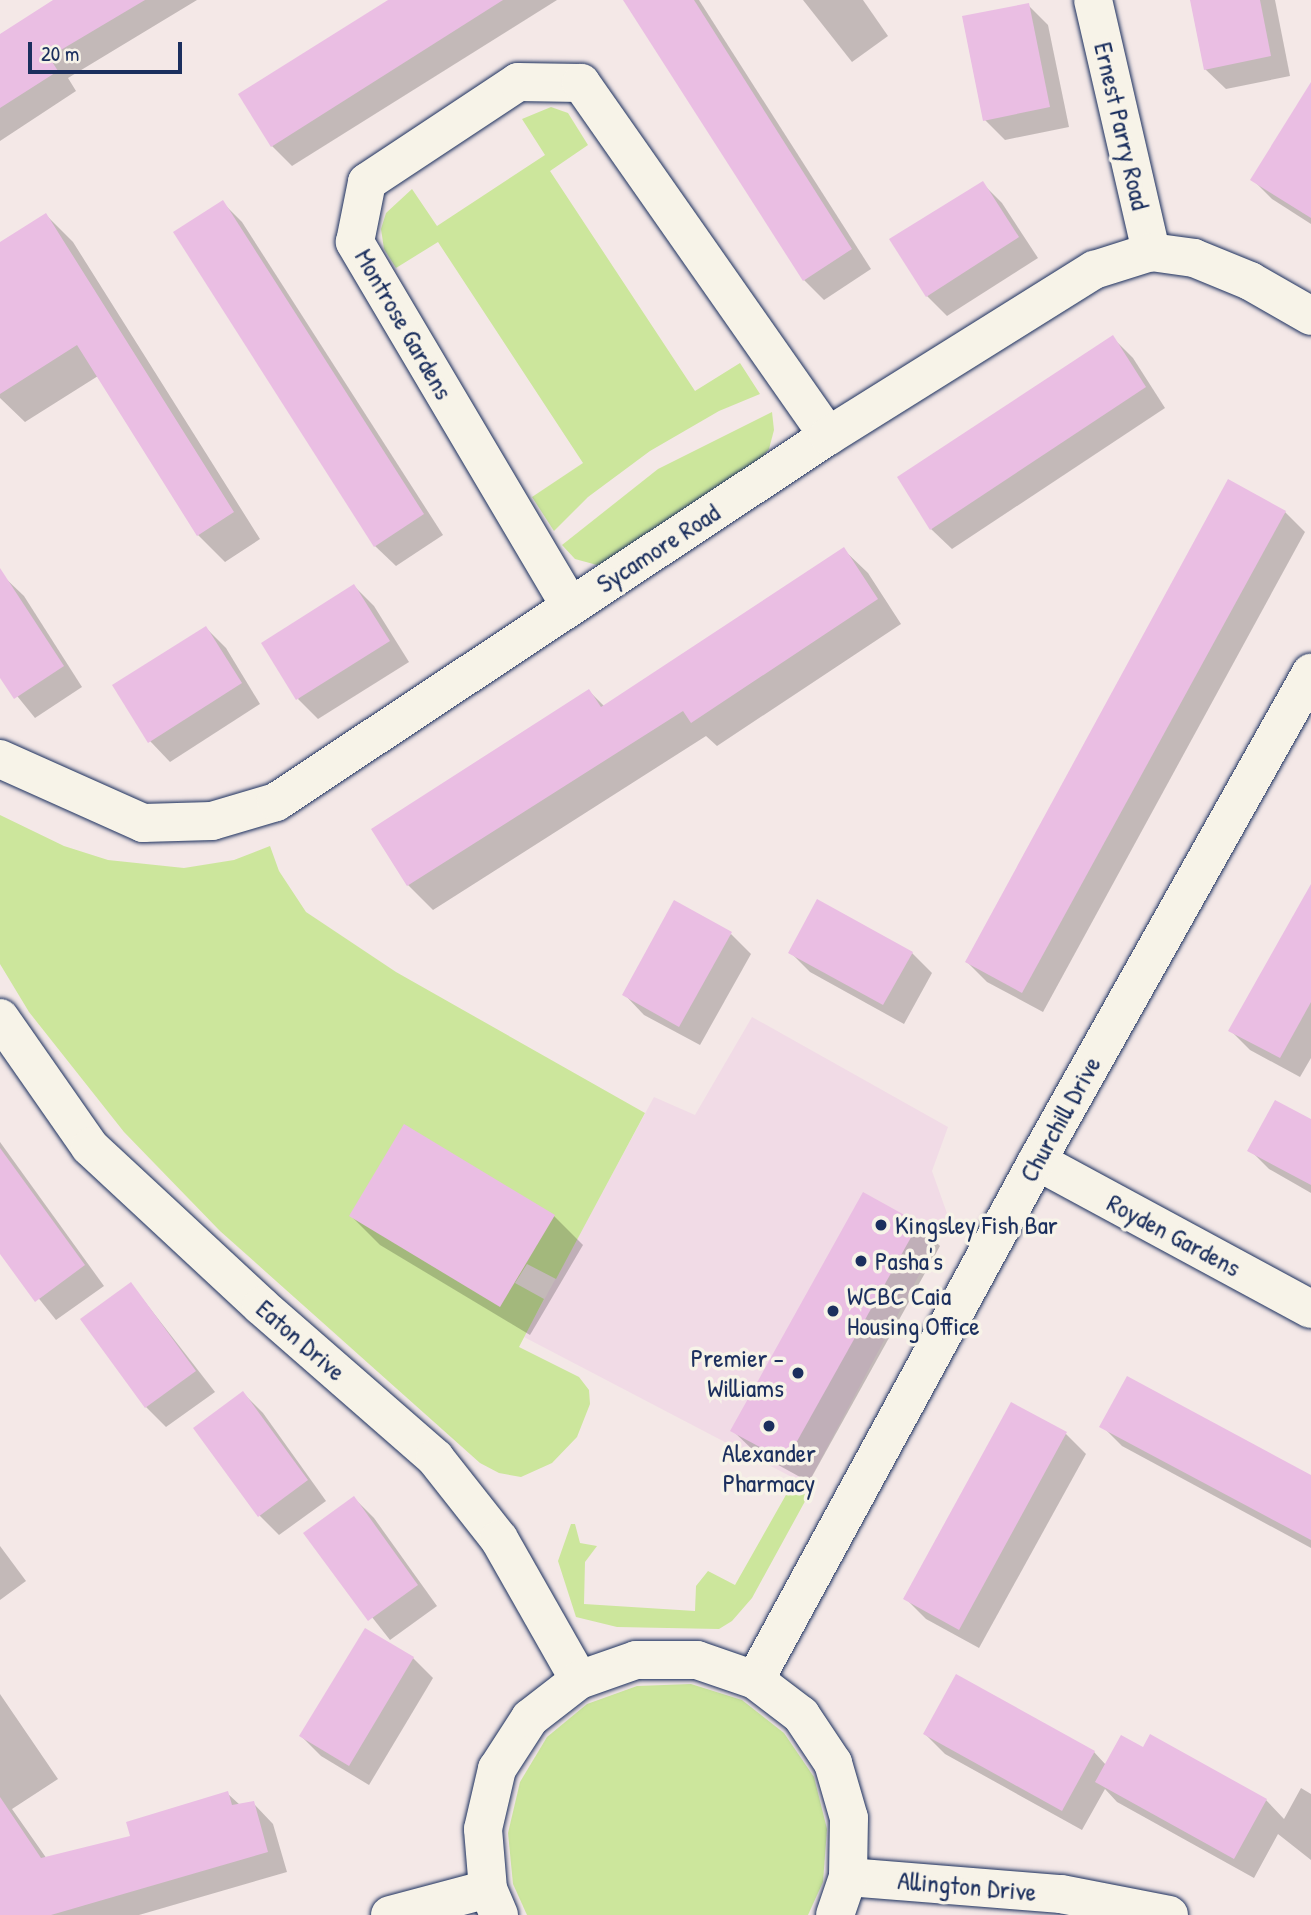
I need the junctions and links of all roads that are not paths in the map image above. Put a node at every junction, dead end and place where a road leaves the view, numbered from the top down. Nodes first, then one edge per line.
1 (1093, 0) edge
2 (1150, 252) junction
3 (1311, 316) edge
4 (828, 436) junction
5 (570, 606) junction
6 (1311, 673) edge
7 (0, 759) edge
8 (0, 1018) edge
9 (1037, 1161) junction
10 (1311, 1309) edge
11 (579, 1680) junction
12 (755, 1680) junction
13 (848, 1877) junction
14 (494, 1902) edge
15 (390, 1915) edge
16 (835, 1915) edge
17 (1169, 1915) edge

1 - 2 street, Ernest Parry Road
2 - 3 street, Sycamore Road
2 - 4 street, Sycamore Road
4 - 5 street, Sycamore Road
4 - 5 street, Montrose Gardens
5 - 7 street, Sycamore Road
6 - 9 street, Churchill Drive
8 - 11 street, Eaton Drive
9 - 10 street, Royden Gardens
9 - 12 street, Churchill Drive
11 - 12 street
11 - 14 street
12 - 13 street
13 - 16 street
13 - 17 street, Allington Drive
14 - 15 street

